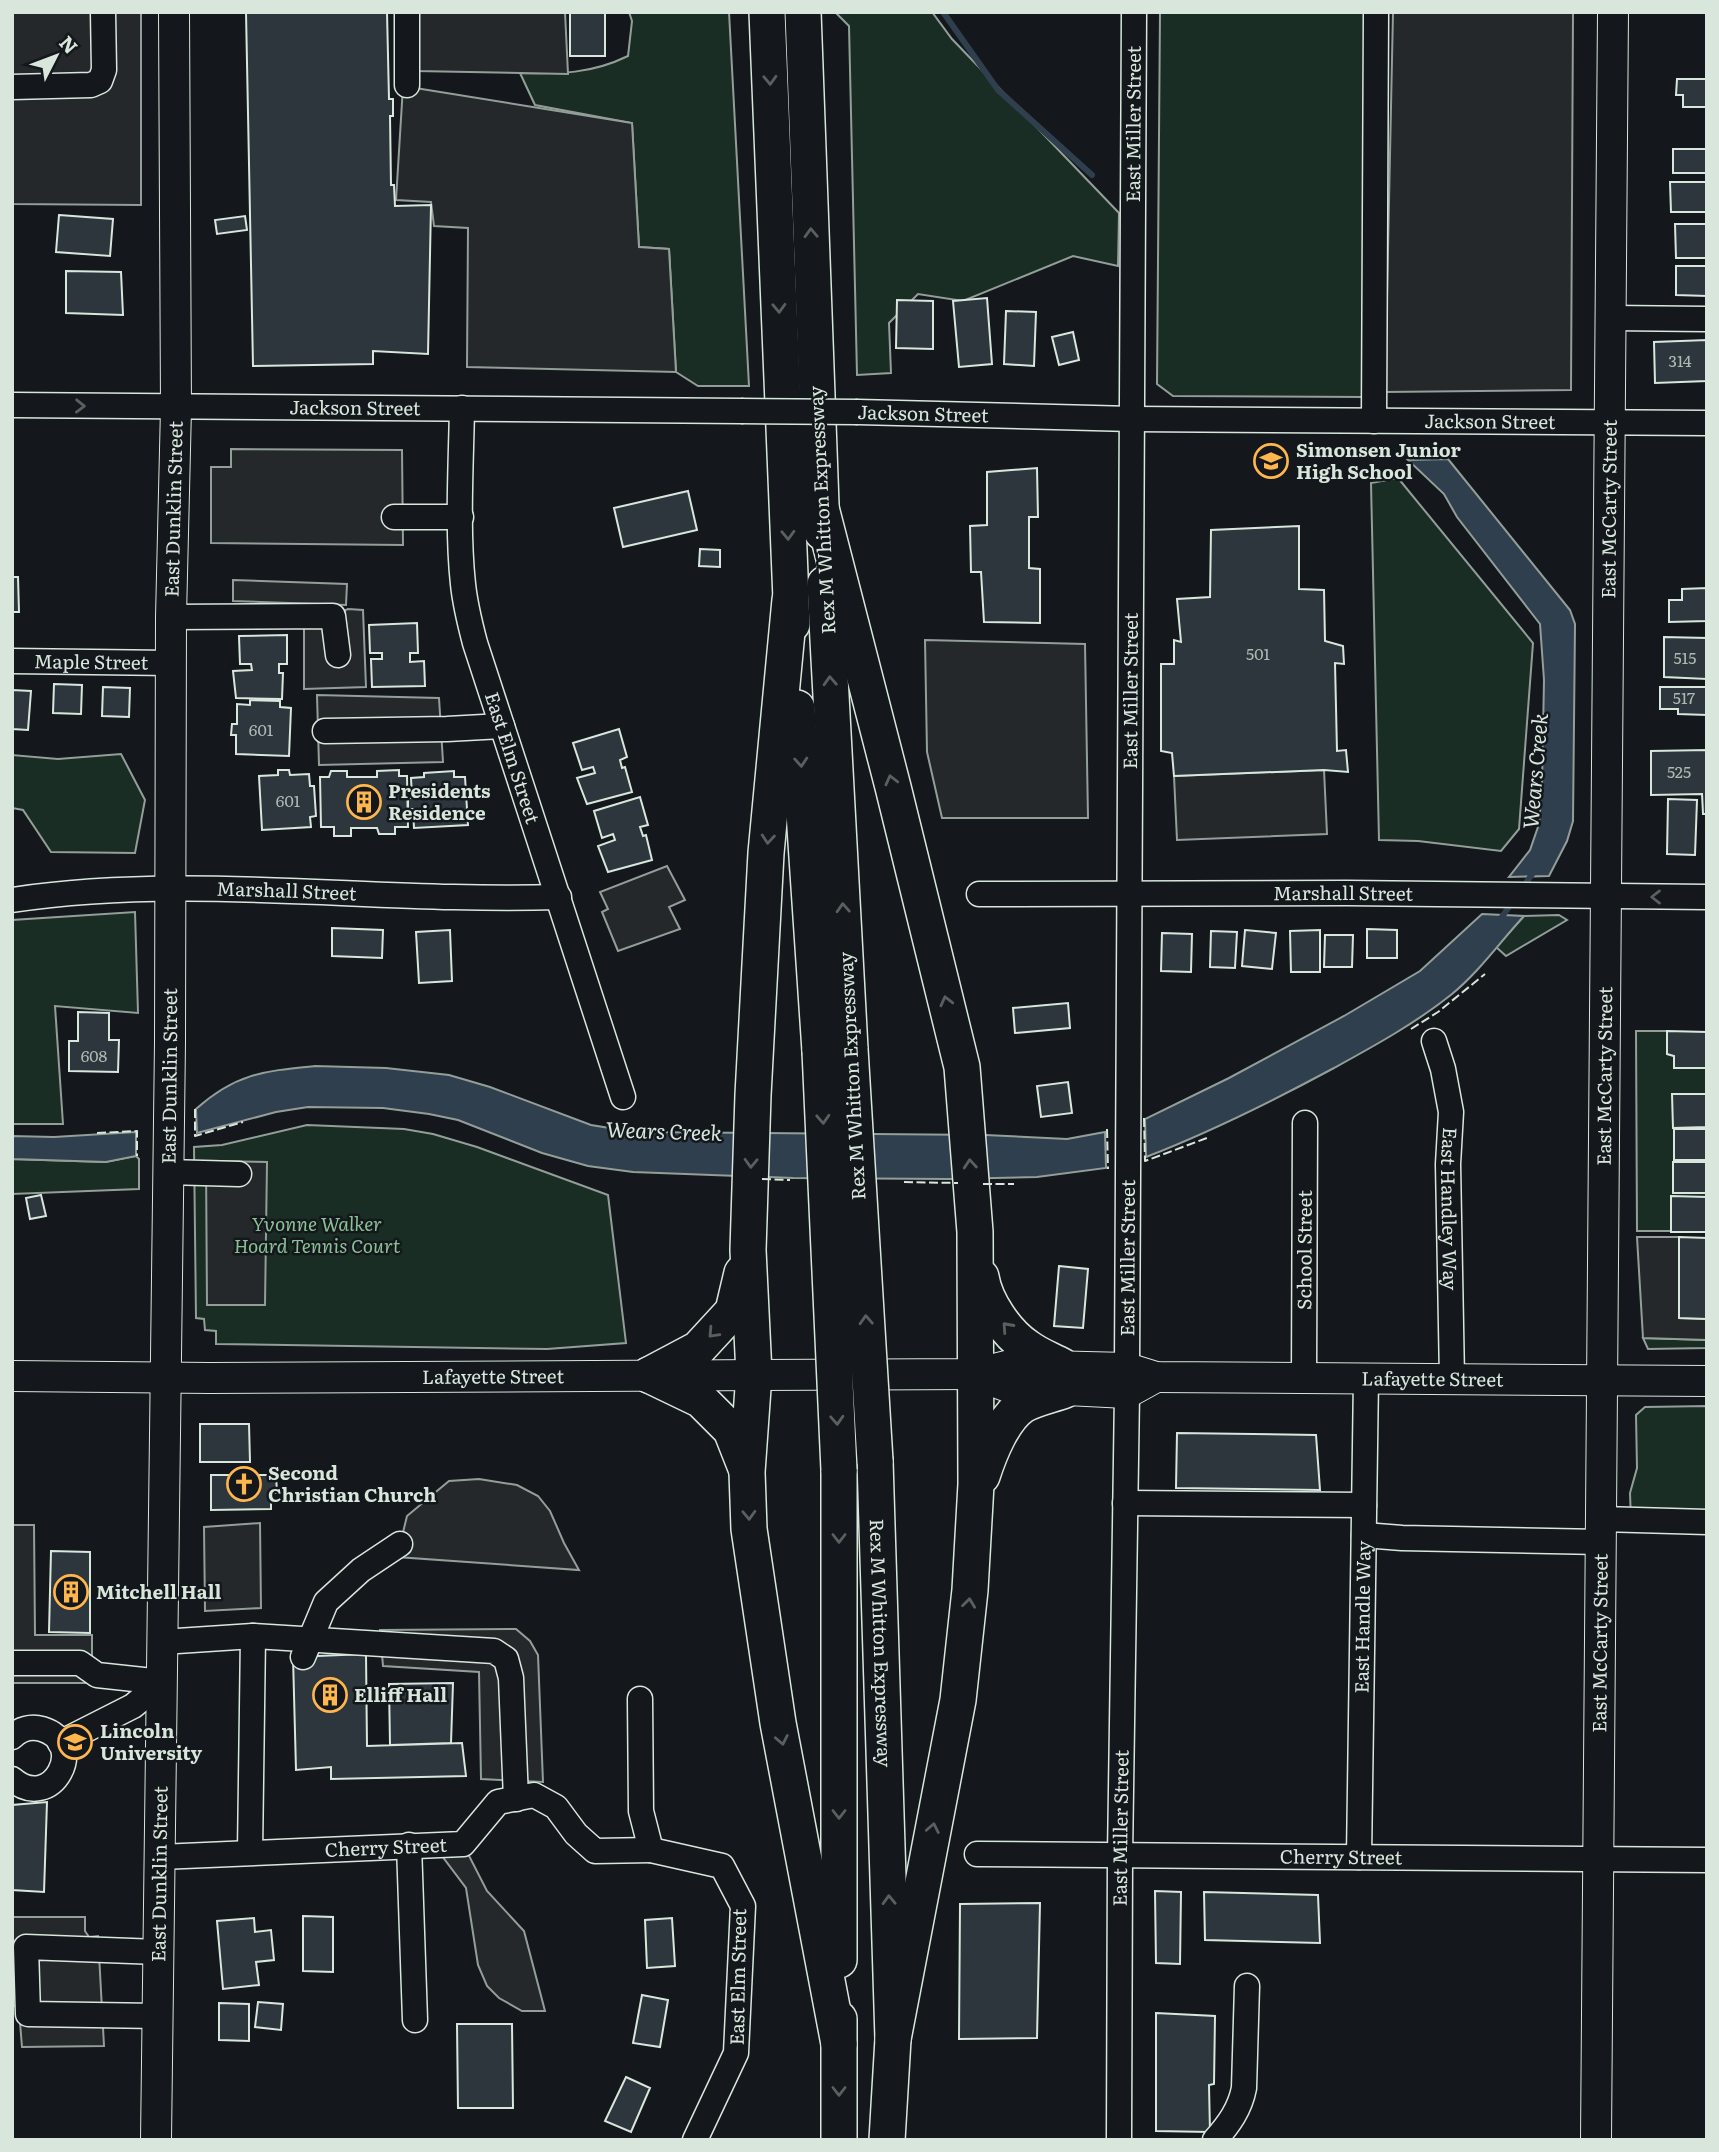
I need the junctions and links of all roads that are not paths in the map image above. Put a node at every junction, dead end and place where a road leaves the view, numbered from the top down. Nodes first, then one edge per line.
1 (103, 12) edge
2 (174, 12) edge
3 (407, 12) edge
4 (767, 12) edge
5 (803, 12) edge
6 (1134, 12) edge
7 (1376, 12) edge
8 (1613, 12) edge
9 (407, 85) dead end
10 (12, 87) edge
11 (1611, 318) junction
12 (1707, 319) edge
13 (12, 405) edge
14 (176, 408) junction
15 (462, 408) junction
16 (1132, 419) junction
17 (1374, 421) junction
18 (1610, 423) junction
19 (1707, 424) edge
20 (821, 508) junction
21 (394, 517) dead end
22 (461, 517) junction
23 (790, 600) junction
24 (171, 617) junction
25 (338, 655) dead end
26 (12, 661) edge
27 (171, 663) junction
28 (502, 726) junction
29 (325, 731) dead end
30 (170, 889) junction
31 (979, 894) dead end
32 (1130, 895) junction
33 (559, 897) junction
34 (1606, 897) junction
35 (1707, 897) edge
36 (12, 900) edge
37 (1434, 1041) dead end
38 (835, 1050) junction
39 (623, 1097) dead end
40 (1305, 1123) dead end
41 (167, 1172) junction
42 (239, 1174) dead end
43 (975, 1240) junction
44 (748, 1250) junction
45 (754, 1374) junction
46 (974, 1374) junction
47 (649, 1375) junction
48 (12, 1376) edge
49 (165, 1376) junction
50 (1064, 1378) junction
51 (1304, 1378) junction
52 (1366, 1378) junction
53 (1452, 1379) junction
54 (1127, 1380) junction
55 (1602, 1380) junction
56 (1707, 1381) edge
57 (747, 1472) junction
58 (976, 1499) junction
59 (1125, 1503) junction
60 (1364, 1505) junction
61 (1707, 1522) edge
62 (1601, 1530) junction
63 (1364, 1535) junction
64 (400, 1544) dead end
65 (253, 1636) junction
66 (162, 1642) junction
67 (307, 1648) junction
68 (12, 1663) edge
69 (162, 1682) junction
70 (640, 1699) dead end
71 (13, 1734) edge
72 (60, 1743) junction
73 (12, 1779) edge
74 (516, 1799) junction
75 (409, 1845) junction
76 (651, 1850) junction
77 (250, 1852) junction
78 (977, 1854) dead end
79 (1120, 1856) junction
80 (160, 1857) junction
81 (1359, 1857) junction
82 (1599, 1859) junction
83 (1707, 1860) edge
84 (158, 1952) junction
85 (1247, 1986) dead end
86 (158, 2016) junction
87 (415, 2020) dead end
88 (894, 2039) junction
89 (839, 2043) junction
90 (156, 2140) edge
91 (695, 2140) edge
92 (839, 2140) edge
93 (887, 2140) edge
94 (1119, 2140) edge
95 (1214, 2140) edge
96 (1597, 2140) edge

1 - 10 street
2 - 14 main road, East Dunklin Street
3 - 9 street
4 -> 23 highway, Rex M Whitton Expressway
20 -> 5 highway, Rex M Whitton Expressway
6 - 16 street, East Miller Street
7 - 17 street
8 - 11 main road, East McCarty Street
11 - 12 street
11 - 18 main road, East McCarty Street
13 -> 14 street, Jackson Street
14 - 15 street, Jackson Street
14 - 24 main road, East Dunklin Street
15 - 16 street, Jackson Street, bridge
15 - 22 street, East Elm Street
16 - 17 street, Jackson Street
16 - 32 street, East Miller Street
17 - 18 street, Jackson Street
18 - 19 street, Jackson Street
18 - 34 main road, East McCarty Street
38 -> 20 highway, Rex M Whitton Expressway
43 -> 20 highway
21 - 22 street
22 - 28 street, East Elm Street
23 -> 38 highway, Rex M Whitton Expressway
23 -> 44 highway
24 - 25 street
24 - 27 main road, East Dunklin Street
26 - 27 street, Maple Street
27 - 30 main road, East Dunklin Street
28 - 29 street
28 - 33 street, East Elm Street
30 - 33 street, Marshall Street
30 - 36 street, Marshall Street
30 - 41 main road, East Dunklin Street
31 - 32 street, Marshall Street
32 - 34 street, Marshall Street
32 - 54 street, East Miller Street
33 - 39 street, East Elm Street
35 -> 34 street, Marshall Street
34 - 55 main road, East McCarty Street
37 - 53 street, East Handley Way
88 -> 38 highway, Rex M Whitton Expressway, bridge
38 -> 89 highway, Rex M Whitton Expressway, bridge
40 - 51 street, School Street
41 - 42 street
41 - 49 main road, East Dunklin Street
43 - 46 highway
50 -> 43 highway
44 - 45 highway
44 -> 47 highway
45 - 46 main road, Lafayette Street
45 - 47 main road, Lafayette Street
45 - 57 highway
46 - 50 main road, Lafayette Street
46 - 58 highway
47 - 49 main road, Lafayette Street
47 - 57 highway
48 - 49 main road, Lafayette Street
49 - 66 main road, East Dunklin Street
50 - 54 main road, Lafayette Street
50 - 58 highway
51 - 52 main road, Lafayette Street
51 - 54 main road, Lafayette Street
52 - 53 main road, Lafayette Street
52 - 60 street, East Handle Way
53 - 55 main road, Lafayette Street
54 - 59 street, East Miller Street
55 - 56 main road, Lafayette Street
55 - 62 main road, East McCarty Street
57 -> 89 highway
88 -> 58 highway
59 - 60 street
59 - 79 street, East Miller Street
60 - 63 street, East Handle Way
61 - 62 street
62 - 63 street
62 - 82 main road, East McCarty Street
63 - 81 street, East Handle Way
64 - 67 street
65 - 66 street
65 - 67 street
65 - 77 street
66 - 69 main road, East Dunklin Street
67 - 74 street
68 - 69 street
69 - 72 street
69 - 80 main road, East Dunklin Street
70 - 76 street
71 - 72 street
72 - 73 street
74 - 75 street, Cherry Street
74 - 76 street
75 - 77 street, Cherry Street
75 - 87 street
76 - 91 street, East Elm Street
77 - 80 street, Cherry Street
78 - 79 street, Cherry Street
79 - 81 street, Cherry Street
79 - 94 street, East Miller Street
80 - 84 main road, East Dunklin Street
81 - 82 street, Cherry Street
82 - 83 street, Cherry Street
82 - 96 main road, East McCarty Street
84 - 86 main road, East Dunklin Street
84 - 86 street
85 - 95 street
86 - 90 main road, East Dunklin Street
88 - 93 highway, Rex M Whitton Expressway
89 -> 92 highway, Rex M Whitton Expressway

